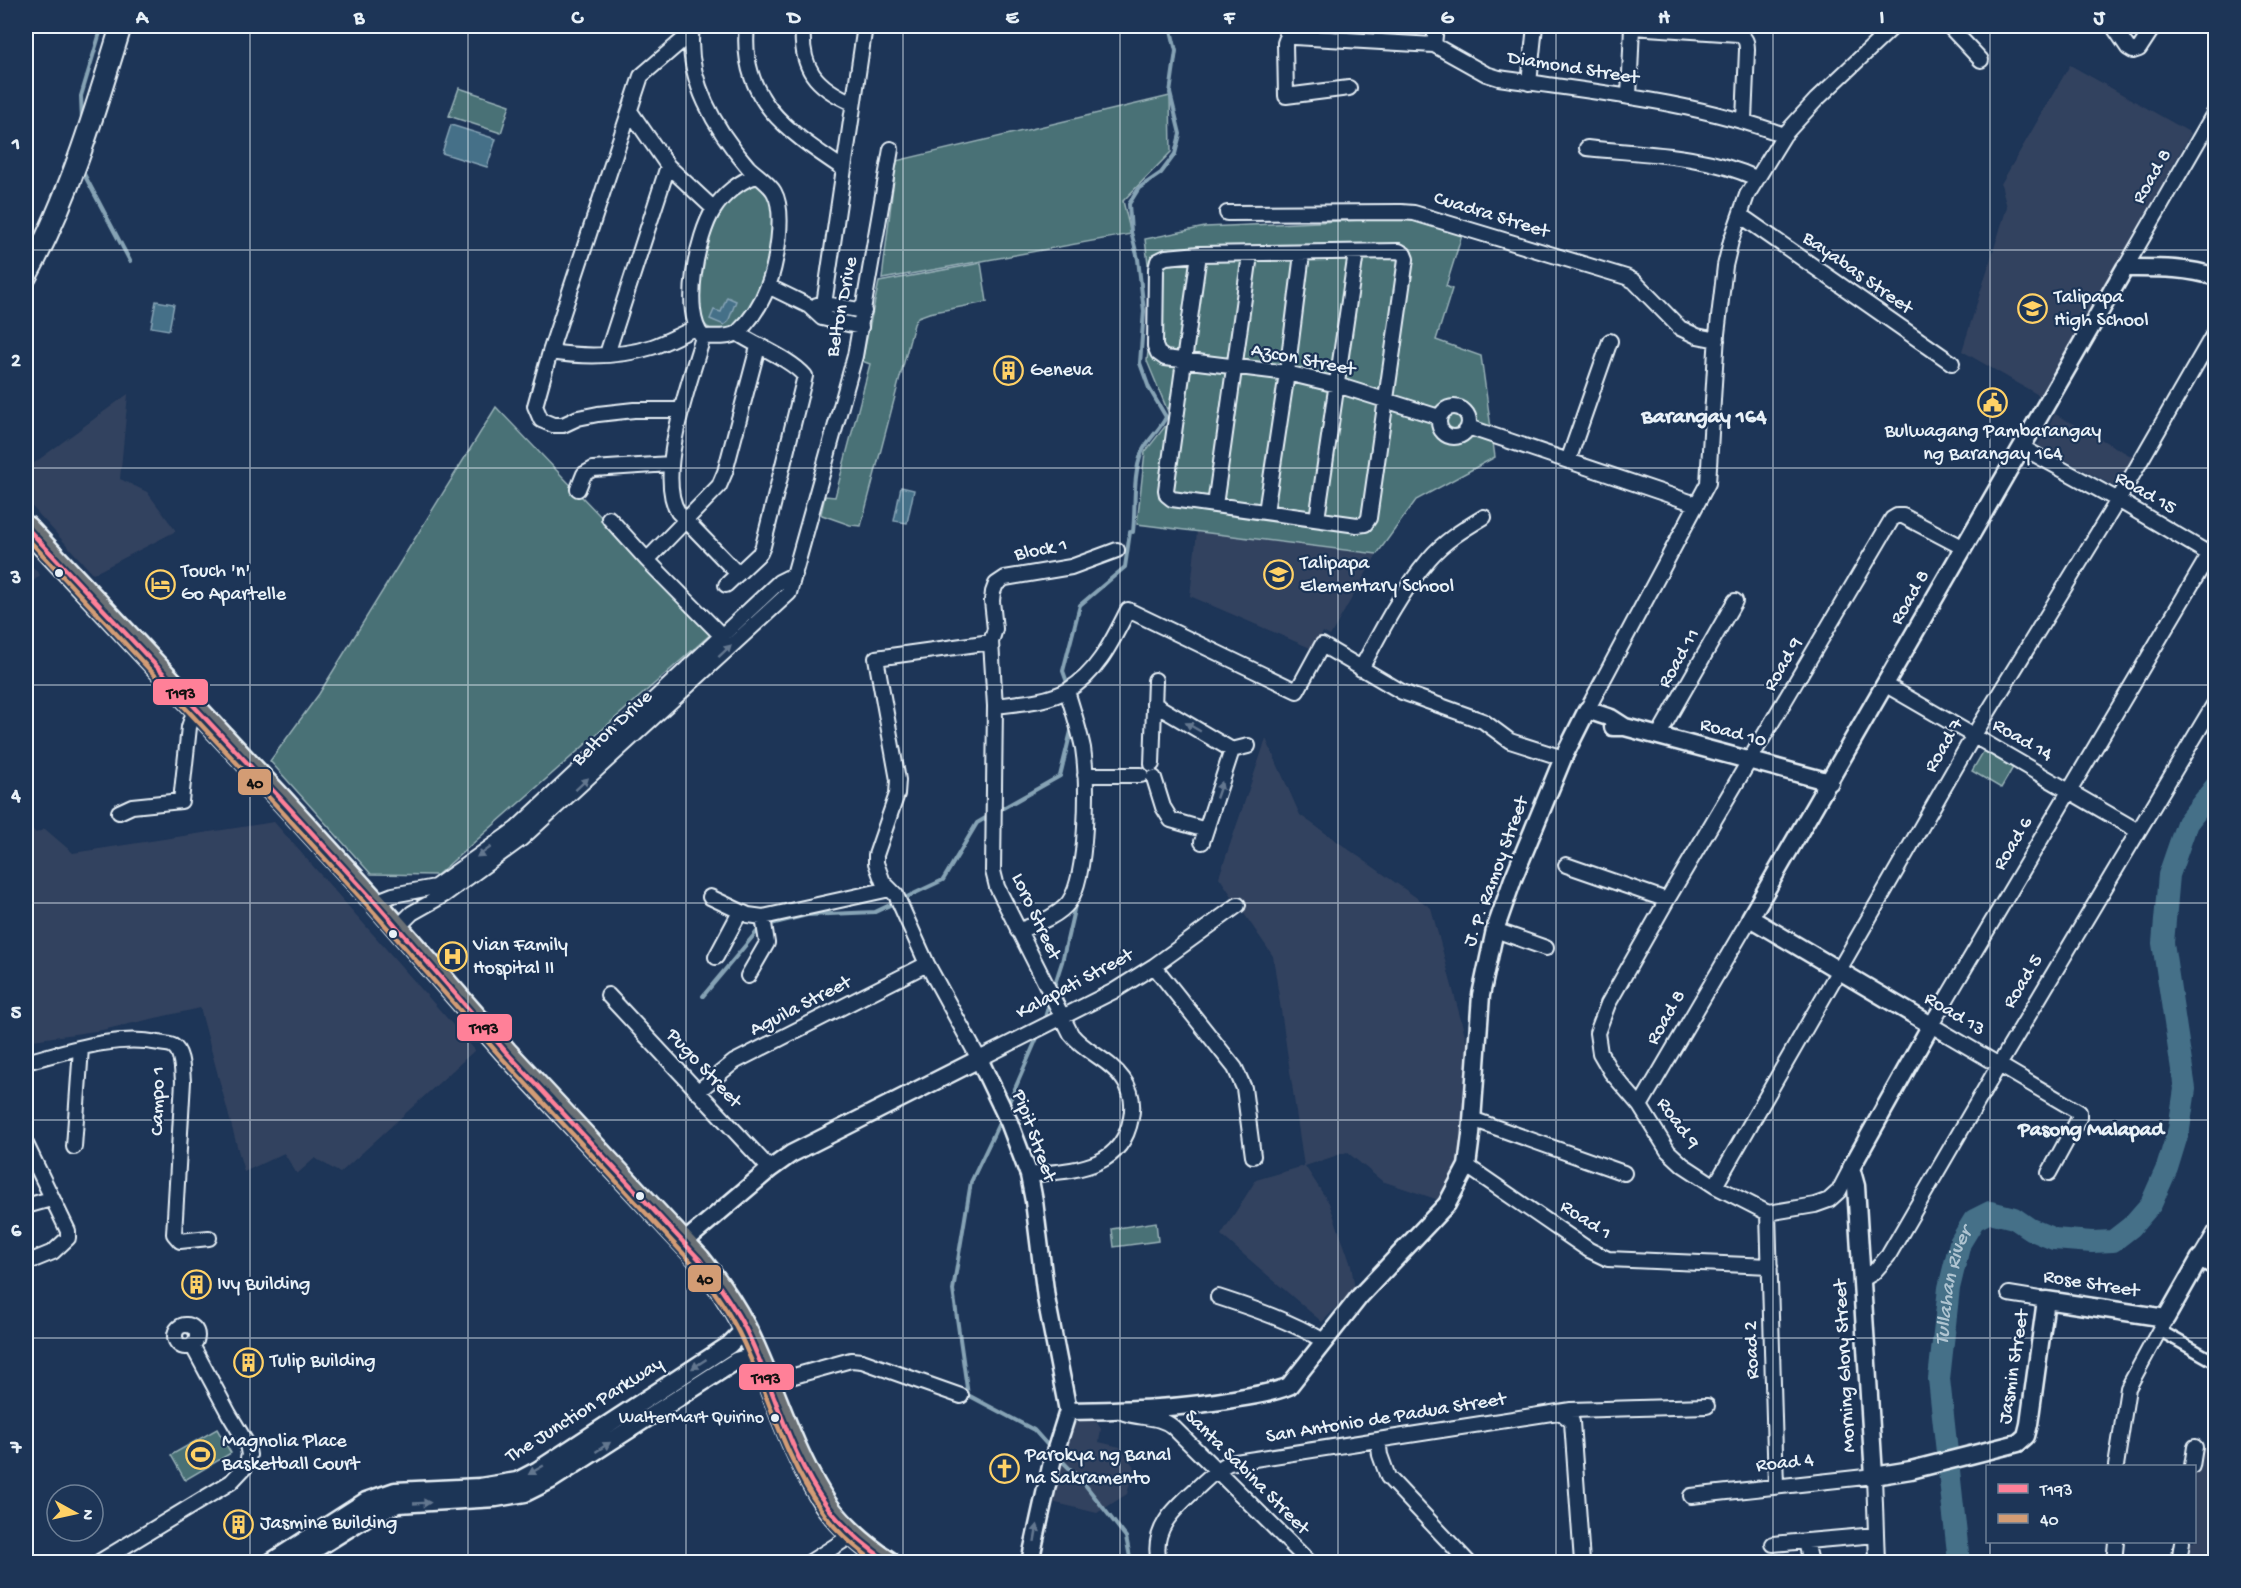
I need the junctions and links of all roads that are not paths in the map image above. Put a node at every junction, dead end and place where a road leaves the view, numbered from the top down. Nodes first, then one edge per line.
1 (121, 26) edge
2 (747, 26) edge
3 (804, 26) edge
4 (865, 26) edge
5 (1436, 26) edge
6 (1535, 26) edge
7 (1632, 26) edge
8 (1870, 26) edge
9 (1894, 26) edge
10 (1949, 26) edge
11 (2113, 26) edge
12 (2154, 26) edge
13 (692, 29) edge
14 (1286, 30) edge
15 (1880, 37) junction
16 (1434, 45) junction
17 (1981, 60) dead end
18 (1530, 83) junction
19 (1349, 88) dead end
20 (1629, 98) junction
21 (853, 103) junction
22 (2216, 110) edge
23 (630, 111) junction
24 (1744, 120) junction
25 (1784, 135) junction
26 (1587, 148) dead end
27 (891, 149) dead end
28 (668, 166) junction
29 (844, 169) junction
30 (757, 176) junction
31 (1756, 178) junction
32 (714, 209) junction
33 (1227, 213) dead end
34 (1740, 215) junction
35 (1356, 253) junction
36 (1198, 254) junction
37 (1302, 254) junction
38 (1250, 255) junction
39 (2125, 268) junction
40 (26, 277) edge
41 (2216, 277) edge
42 (768, 286) junction
43 (825, 304) junction
44 (809, 306) junction
45 (864, 311) junction
46 (822, 318) junction
47 (861, 327) junction
48 (2216, 330) edge
49 (699, 333) junction
50 (737, 333) junction
51 (1717, 340) junction
52 (1610, 341) dead end
53 (759, 347) junction
54 (550, 352) junction
55 (607, 354) junction
56 (1183, 360) junction
57 (1952, 363) dead end
58 (1234, 367) junction
59 (1287, 373) junction
60 (1337, 385) junction
61 (1386, 400) junction
62 (682, 410) junction
63 (1439, 417) junction
64 (1468, 427) junction
65 (2023, 448) junction
66 (1568, 461) junction
67 (670, 464) junction
68 (578, 489) dead end
69 (2118, 500) junction
70 (1696, 504) junction
71 (1215, 505) junction
72 (1266, 512) junction
73 (1484, 517) dead end
74 (609, 518) dead end
75 (1317, 519) junction
76 (686, 521) junction
77 (26, 527) edge
78 (1964, 548) junction
79 (1117, 549) dead end
80 (2213, 551) edge
81 (647, 560) junction
82 (738, 574) junction
83 (795, 574) junction
84 (726, 585) dead end
85 (1735, 602) dead end
86 (723, 637) junction
87 (991, 642) junction
88 (1361, 669) junction
89 (1155, 680) dead end
90 (1886, 685) junction
91 (1067, 691) junction
92 (2216, 701) edge
93 (1154, 704) junction
94 (995, 706) junction
95 (199, 711) junction
96 (1585, 715) junction
97 (1974, 735) junction
98 (1658, 736) junction
99 (1248, 746) dead end
100 (1233, 750) junction
101 (1563, 758) junction
102 (1750, 761) junction
103 (1147, 771) junction
104 (1085, 773) junction
105 (1830, 782) junction
106 (2070, 791) junction
107 (544, 811) junction
108 (119, 812) dead end
109 (2138, 831) junction
110 (1566, 865) dead end
111 (411, 892) junction
112 (438, 892) junction
113 (892, 892) junction
114 (711, 897) dead end
115 (1667, 900) junction
116 (375, 902) junction
117 (1238, 906) dead end
118 (420, 908) junction
119 (740, 912) junction
120 (763, 917) junction
121 (1750, 918) junction
122 (397, 928) junction
123 (1495, 930) junction
124 (1018, 931) junction
125 (1546, 948) dead end
126 (716, 957) dead end
127 (927, 964) junction
128 (1154, 966) junction
129 (1838, 970) junction
130 (748, 976) dead end
131 (608, 995) dead end
132 (1062, 1018) junction
133 (1931, 1025) junction
134 (81, 1048) junction
135 (979, 1059) junction
136 (26, 1062) edge
137 (1999, 1065) junction
138 (697, 1092) junction
139 (1640, 1106) junction
140 (1472, 1119) junction
141 (26, 1146) edge
142 (74, 1147) dead end
143 (1253, 1156) dead end
144 (1467, 1166) junction
145 (1851, 1168) junction
146 (770, 1169) junction
147 (1624, 1173) dead end
148 (2049, 1173) dead end
149 (1029, 1175) junction
150 (1714, 1186) junction
151 (51, 1199) junction
152 (26, 1206) edge
153 (1768, 1213) junction
154 (2216, 1231) edge
155 (209, 1238) dead end
156 (683, 1243) junction
157 (2200, 1257) junction
158 (26, 1263) edge
159 (1770, 1266) junction
160 (2216, 1268) edge
161 (1863, 1279) junction
162 (2009, 1294) dead end
163 (1218, 1297) dead end
164 (2046, 1300) junction
165 (2162, 1324) junction
166 (745, 1329) junction
167 (1324, 1341) junction
168 (192, 1346) dead end
169 (757, 1355) junction
170 (2212, 1360) dead end
171 (769, 1383) junction
172 (961, 1396) dead end
173 (1707, 1406) dead end
174 (1068, 1411) junction
175 (1118, 1411) junction
176 (1562, 1413) junction
177 (1378, 1440) junction
178 (2195, 1447) dead end
179 (1988, 1452) joint
180 (2116, 1465) edge
181 (2192, 1465) edge
182 (1218, 1469) junction
183 (1874, 1476) junction
184 (1776, 1486) junction
185 (1691, 1496) dead end
186 (397, 1498) junction
187 (854, 1534) junction
188 (1876, 1535) junction
189 (1806, 1542) junction
190 (2116, 1543) edge
191 (2182, 1543) edge
192 (1773, 1544) dead end
193 (99, 1563) edge
194 (272, 1563) edge
195 (295, 1563) edge
196 (810, 1563) edge
197 (888, 1563) edge
198 (1030, 1563) edge
199 (1160, 1563) edge
200 (1309, 1563) edge
201 (1468, 1563) edge
202 (1582, 1563) edge
203 (1811, 1563) edge
204 (1877, 1563) edge
205 (2114, 1563) edge
206 (2179, 1563) edge

1 - 40 main road
2 - 29 street
3 - 21 street
4 - 21 street
5 - 16 street
6 - 18 street
7 - 20 street
7 - 24 street
8 - 15 street
9 - 15 street, J. P. Ramoy Street
10 - 17 street
11 - 12 street
13 - 23 street
13 - 30 street
14 - 16 street, Diamond Street
14 - 19 street, Diamond Street
15 - 25 street, J. P. Ramoy Street
16 - 18 street, Diamond Street
18 - 20 street, Diamond Street
20 - 24 street, Diamond Street
21 - 29 street
22 - 39 street, Road 8
23 - 28 street
23 - 54 street
24 - 25 street, Diamond Street
25 - 31 street, J. P. Ramoy Street
26 - 31 street
27 - 45 street, Belton Drive
28 - 32 street
28 - 55 street
29 - 43 street
30 - 32 street
30 - 42 street
31 - 34 street, J. P. Ramoy Street
32 - 49 street
33 - 51 street, Cuadra Street
34 - 51 street, J. P. Ramoy Street
34 - 57 street, Bayabas Street
35 - 37 street
35 - 60 street
35 - 61 street
36 - 38 street
36 - 56 street
36 - 56 street, Azcon Street
37 - 38 street
37 - 59 street
38 - 58 street
39 - 41 street
39 - 65 street, Road 8
42 - 44 street
42 - 50 street
43 - 44 street
43 - 45 street
43 - 46 street
44 - 46 street
45 - 47 street, Belton Drive
46 - 47 street
47 - 83 street, Belton Drive
48 - 69 street, Road 7
49 - 50 street
49 - 55 street
49 - 62 street
50 - 53 street
51 - 70 street, J. P. Ramoy Street
52 - 66 street
53 - 76 street
53 - 82 street
54 - 55 street
54 - 62 street
56 - 58 street, Azcon Street
56 - 71 street
58 - 59 street, Azcon Street
58 - 71 street
59 - 60 street, Azcon Street
59 - 72 street
60 - 61 street, Azcon Street
60 - 75 street
61 - 63 street, Azcon Street
61 - 75 street
62 - 67 street
63 - 64 street, Azcon Street
63 - 64 street
64 - 66 street
65 - 69 street, Road 15
65 - 78 street, Road 8
66 - 70 street
67 - 68 street
67 - 76 street
69 - 80 street, Road 15
69 - 97 street, Road 7
70 - 96 street, J. P. Ramoy Street
71 - 72 street
72 - 75 street
73 - 88 street
74 - 81 street
76 - 81 street
76 - 82 street
77 - 95 main road
78 - 90 street, Road 8
78 - 102 street, Road 9
79 - 87 street, Block 1
80 - 106 street, Road 6
81 - 86 street
82 - 84 street
83 - 86 street, Belton Drive
107 -> 83 street, Belton Drive
85 - 98 street, Road 11
86 - 107 street, Belton Drive
87 - 94 street, Loro Street
87 - 113 street, Pipit Street
88 - 91 street
88 - 101 street
89 - 93 street
90 - 97 street, Road 14
90 - 105 street, Road 8
91 - 94 street
91 - 104 street
92 - 109 street, Road 5
100 -> 93 street
93 - 103 street
94 - 124 street, Loro Street
95 - 108 street
95 - 116 main road
96 - 98 street, Road 10
96 - 101 street, J. P. Ramoy Street
97 - 106 street, Road 14
97 - 129 street, Road 7
98 - 102 street, Road 10
99 - 100 street
103 -> 100 street
101 - 123 street, J. P. Ramoy Street
102 - 105 street, Road 10
102 - 115 street, Road 9
103 - 104 street
104 - 124 street
105 - 121 street, Road 8
106 - 109 street, Road 14
106 - 133 street, Road 6
107 - 112 street, Belton Drive
109 - 137 street, Road 5
110 - 115 street
111 - 112 street, Belton Drive
111 - 116 street, Belton Drive
111 - 118 street
112 - 118 street, Belton Drive
113 - 120 street
113 - 127 street, Pipit Street
114 - 119 street
115 - 139 street, Road 9
116 - 122 main road
117 - 128 street, Kalapati Street
118 - 122 street, Belton Drive
119 - 120 street
119 - 126 street
120 - 130 street
121 - 129 street, Road 13
121 - 139 street, Road 8
122 - 156 main road
123 - 125 street
123 - 140 street, J. P. Ramoy Street
124 - 132 street, Loro Street
127 - 135 street, Pipit Street
127 - 138 street, Aguila Street
128 - 132 street, Kalapati Street
128 - 143 street
129 - 133 street, Road 13
129 - 150 street, Road 7
131 - 138 street, Pugo Street
132 - 135 street, Kalapati Street
132 - 149 street, Loro Street
133 - 137 street, Road 13
133 - 145 street, Road 6
134 - 136 street, Campo 1
134 - 142 street
134 - 155 street, Campo 1
135 - 146 street, Kalapati Street
135 - 149 street, Pipit Street
137 - 148 street, Road 13
137 - 161 street, Road 5
138 - 146 street, Pugo Street
139 - 150 street, Road 9
140 - 144 street, J. P. Ramoy Street
140 - 147 street
141 - 151 street
144 - 159 street, Road 1
144 - 167 street, J. P. Ramoy Street
145 - 153 street
145 - 161 street, Morning Glory Street
146 - 156 street, Kalapati Street
149 - 174 street, Pipit Street
150 - 153 street, Road 9
151 - 152 street
151 - 158 street
153 - 159 street, Road 2
154 - 157 street
156 - 166 main road
157 - 160 street
157 - 165 street
159 - 184 street, Road 2
161 - 183 street, Morning Glory Street
162 - 164 street, Rose Street
163 - 167 street
164 - 165 street, Rose Street
164 - 179 street, Jasmin Street
165 - 170 street
165 - 180 street
166 - 169 main road
166 -> 186 street, The Junction Parkway
167 - 175 street, J. P. Ramoy Street
168 - 193 street
169 - 171 main road
186 -> 169 street, The Junction Parkway
171 - 172 street
171 - 187 main road
173 - 176 street, San Antonio de Padua Street
174 - 175 street, J. P. Ramoy Street
198 -> 174 street
175 - 182 street, Santa Sabina Street
176 - 177 street, San Antonio de Padua Street
176 - 202 street
177 - 182 street, San Antonio de Padua Street
177 - 201 street
178 - 181 street
179 - 183 street, Road 4
182 - 199 street
182 - 200 street, Santa Sabina Street
183 - 184 street, Road 4
183 - 188 street, Morning Glory Street
184 - 185 street, Road 4
186 - 194 street, The Junction Parkway
186 - 195 street, The Junction Parkway
187 - 196 street
187 - 197 main road
188 - 189 street
188 - 204 street, Morning Glory Street
189 - 192 street
189 - 203 street
190 - 205 street
191 - 206 street

